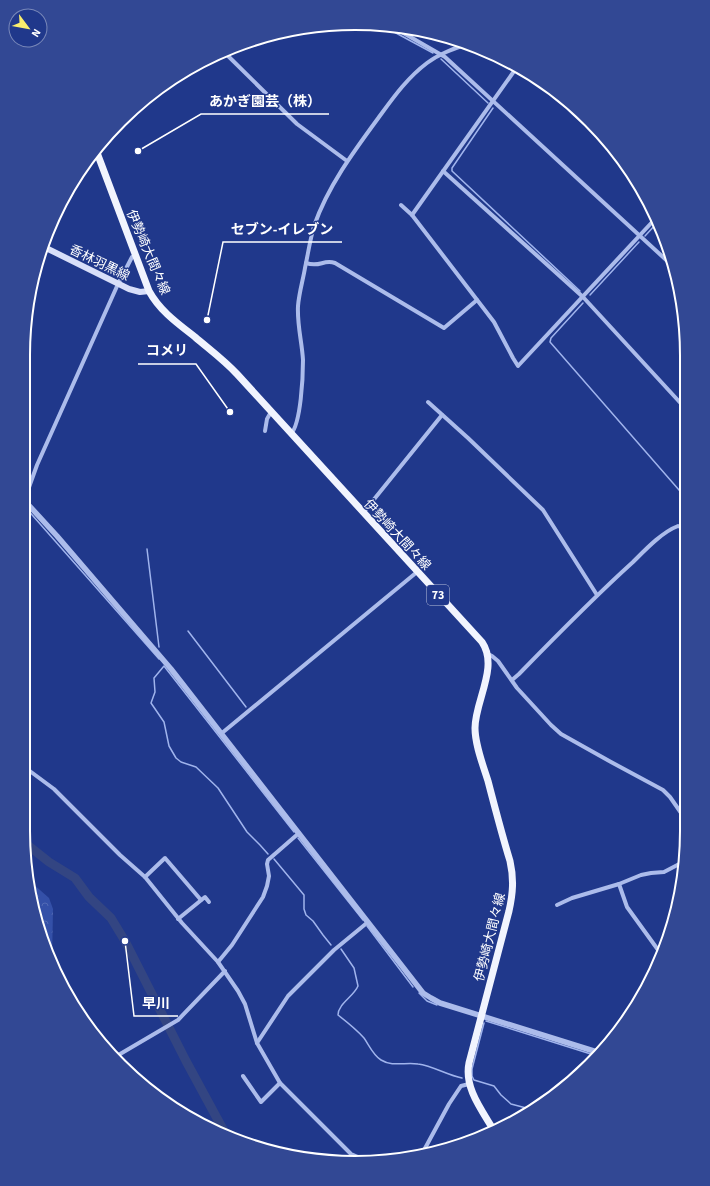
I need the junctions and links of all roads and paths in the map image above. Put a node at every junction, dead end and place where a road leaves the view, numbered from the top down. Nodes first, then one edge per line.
1 (406, 34) edge
2 (459, 47) edge
3 (441, 54) junction
4 (228, 56) edge
5 (514, 72) edge
6 (493, 102) junction
7 (98, 156) edge
8 (347, 161) junction
9 (443, 171) junction
10 (400, 205) dead end
11 (412, 216) junction
12 (652, 224) edge
13 (640, 236) junction
14 (48, 249) edge
15 (136, 255) junction
16 (666, 259) edge
17 (306, 263) junction
18 (118, 284) junction
19 (149, 291) junction
20 (583, 297) junction
21 (477, 300) junction
22 (428, 402) dead end
23 (680, 402) edge
24 (271, 412) junction
25 (442, 415) junction
26 (265, 431) dead end
27 (291, 434) junction
28 (30, 484) edge
29 (30, 508) edge
30 (363, 513) junction
31 (680, 527) edge
32 (417, 572) junction
33 (597, 595) junction
34 (488, 654) junction
35 (512, 680) junction
36 (222, 733) junction
37 (30, 771) edge
38 (680, 811) edge
39 (299, 833) junction
40 (678, 865) edge
41 (145, 877) junction
42 (619, 884) junction
43 (201, 900) junction
44 (209, 902) dead end
45 (557, 905) dead end
46 (178, 919) junction
47 (368, 922) junction
48 (658, 948) edge
49 (218, 962) junction
50 (225, 971) junction
51 (482, 1015) junction
52 (257, 1043) junction
53 (594, 1051) edge
54 (119, 1054) edge
55 (243, 1076) dead end
56 (280, 1083) junction
57 (469, 1084) junction
58 (491, 1126) edge
59 (425, 1148) edge
60 (355, 1156) edge

1 - 3 street
2 - 3 street
3 - 6 street
3 - 8 street
4 - 8 street
5 - 6 street
6 - 9 street
6 - 13 street
7 - 15 main road, 伊勢崎大間々線 / 73
8 - 17 street
9 - 11 street
9 - 20 street
10 - 11 street
11 - 21 street
12 - 13 street
13 - 16 street
13 - 20 street
14 - 18 main road, 香林羽黒線
15 - 18 street
15 - 19 main road, 伊勢崎大間々線 / 73
17 - 21 street
17 - 27 street
18 - 19 main road, 香林羽黒線
18 - 28 street
19 - 24 main road, 伊勢崎大間々線 / 73
20 - 21 street
20 - 23 street
22 - 25 street
24 - 26 street
24 - 27 main road, 伊勢崎大間々線 / 73
25 - 30 street
25 - 33 street
27 - 30 main road, 伊勢崎大間々線 / 73
29 - 36 street
30 - 32 main road, 伊勢崎大間々線 / 73
31 - 33 street
32 - 34 main road, 伊勢崎大間々線 / 73
32 - 36 street
33 - 35 street
34 - 35 street
34 - 51 main road, 伊勢崎大間々線
35 - 38 street
36 - 39 street
37 - 41 street
39 - 47 street
39 - 49 street
40 - 42 street
41 - 43 street
41 - 46 street
42 - 45 street
42 - 48 street
43 - 44 street
43 - 46 street
46 - 49 street
47 - 51 street
47 - 52 street
49 - 50 street
50 - 52 street
50 - 54 street
51 - 53 street
51 - 57 main road, 伊勢崎大間々線
52 - 56 street
55 - 56 street
56 - 60 street
57 - 58 main road, 伊勢崎大間々線
57 - 59 street

